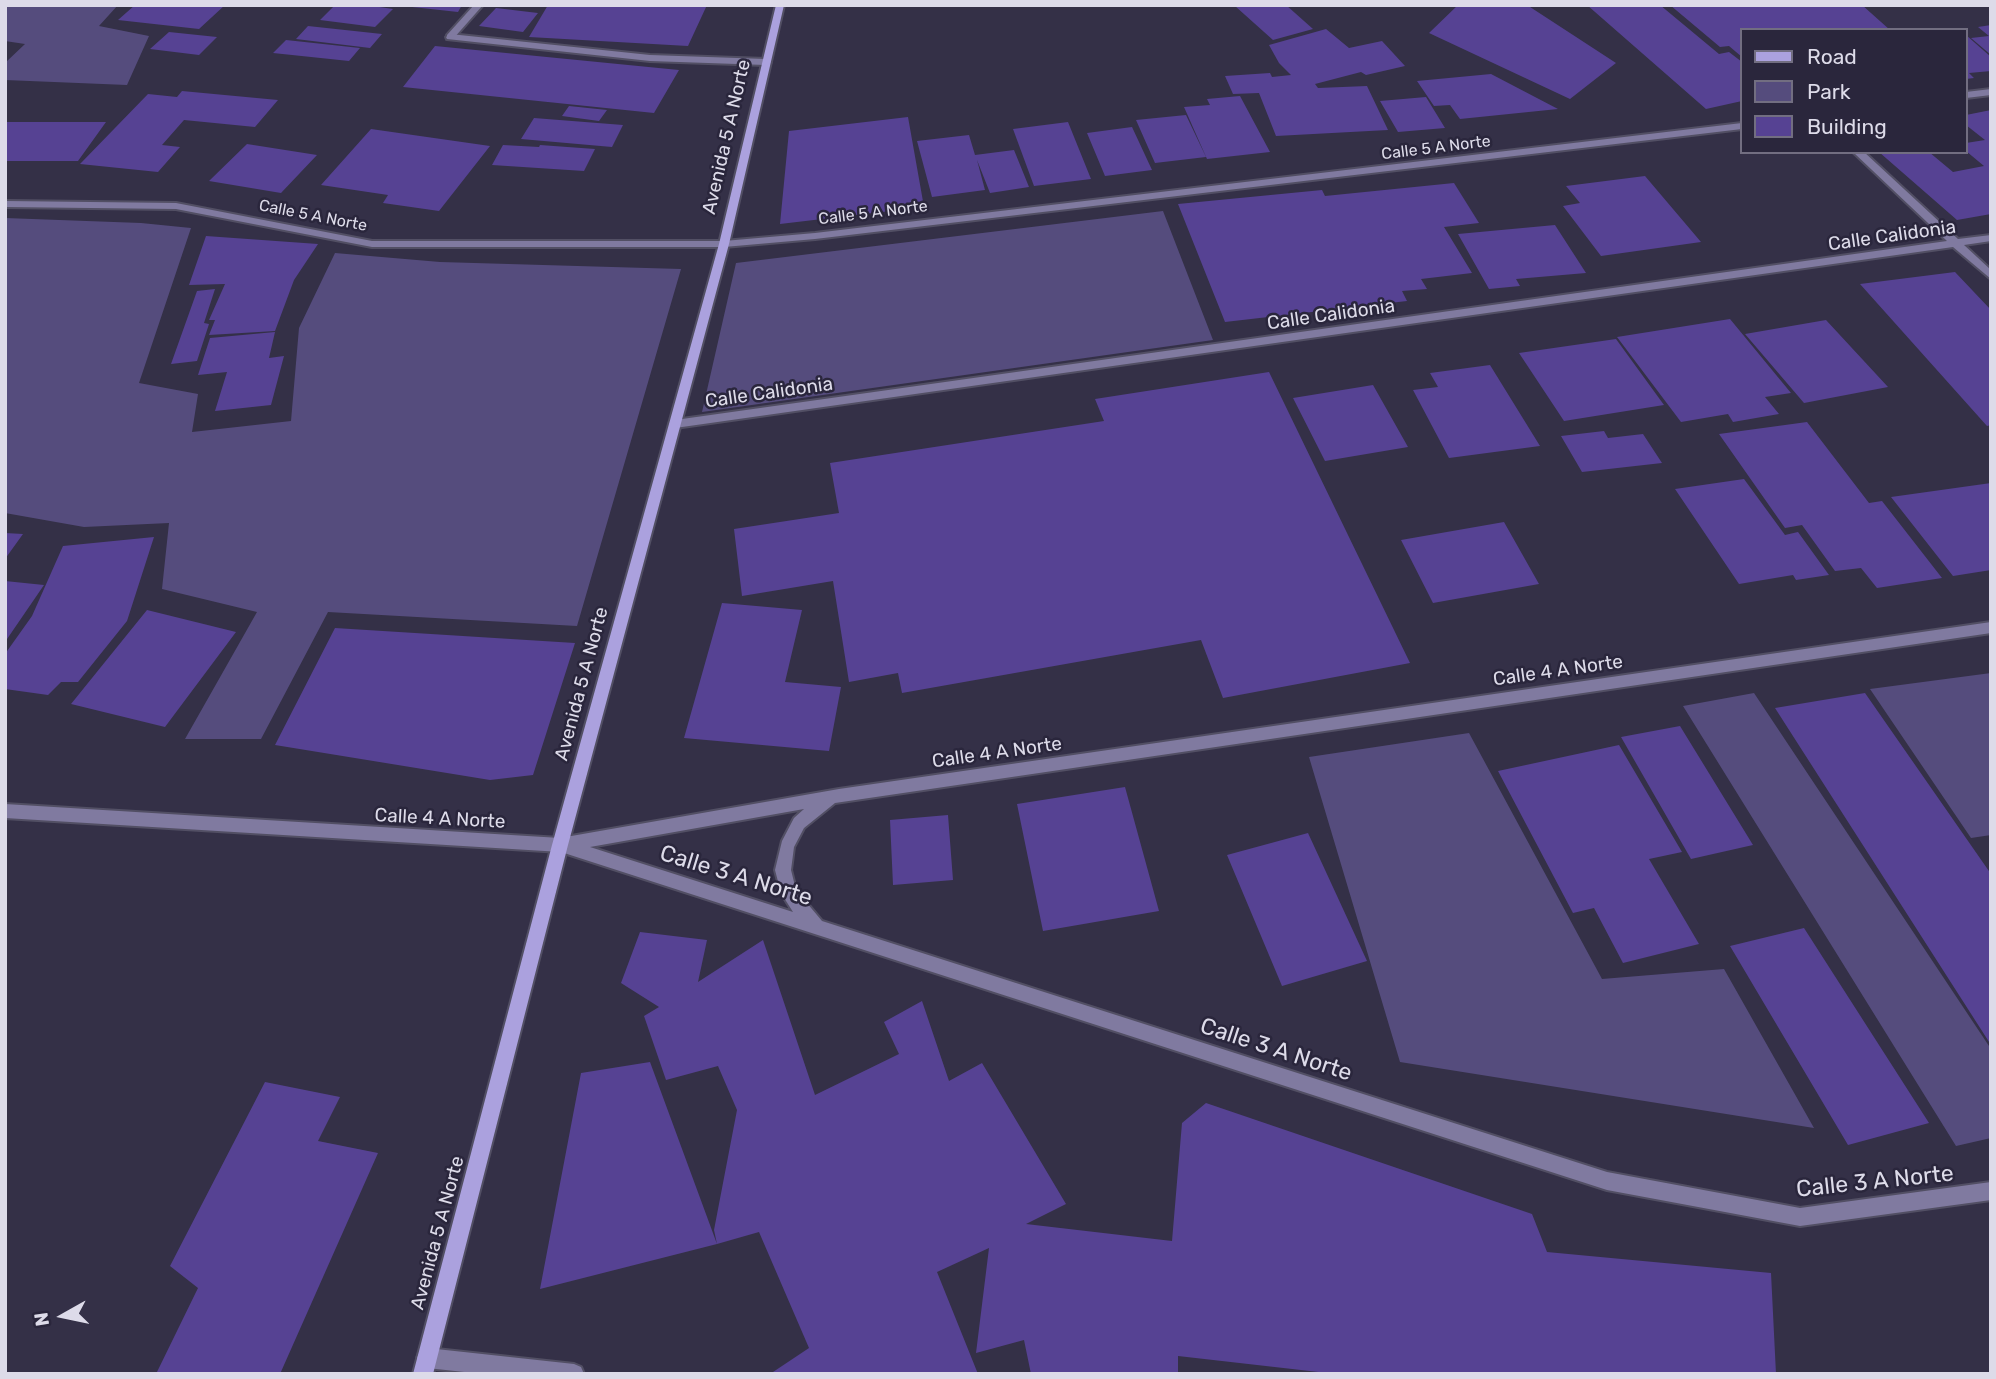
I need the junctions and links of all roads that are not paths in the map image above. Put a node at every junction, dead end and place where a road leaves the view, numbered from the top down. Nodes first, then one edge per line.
1 (479, 5) edge
2 (780, 5) edge
3 (766, 62) junction
4 (1991, 92) edge
5 (1968, 95) edge
6 (1741, 126) edge
7 (1860, 154) edge
8 (5, 204) edge
9 (1991, 238) edge
10 (724, 244) junction
11 (1958, 244) junction
12 (1991, 276) edge
13 (675, 424) junction
14 (1991, 627) edge
15 (839, 796) junction
16 (5, 811) edge
17 (560, 845) junction
18 (819, 926) junction
19 (1991, 1191) edge
20 (425, 1366) edge
21 (574, 1374) edge

1 - 3 street
2 - 3 main road, Avenida 5 A Norte
3 - 10 main road, Avenida 5 A Norte
4 - 5 street
6 - 10 street, Calle 5 A Norte
7 - 11 street
8 - 10 street, Calle 5 A Norte
9 - 11 street, Calle Calidonia
10 - 13 main road, Avenida 5 A Norte
11 - 12 street
11 - 13 street, Calle Calidonia
13 - 17 main road, Avenida 5 A Norte
14 - 15 street, Calle 4 A Norte
15 - 17 street, Calle 4 A Norte
15 - 18 street
16 - 17 street, Calle 4 A Norte
17 - 18 street, Calle 3 A Norte
17 - 20 main road, Avenida 5 A Norte
18 - 19 street, Calle 3 A Norte
20 - 21 street

